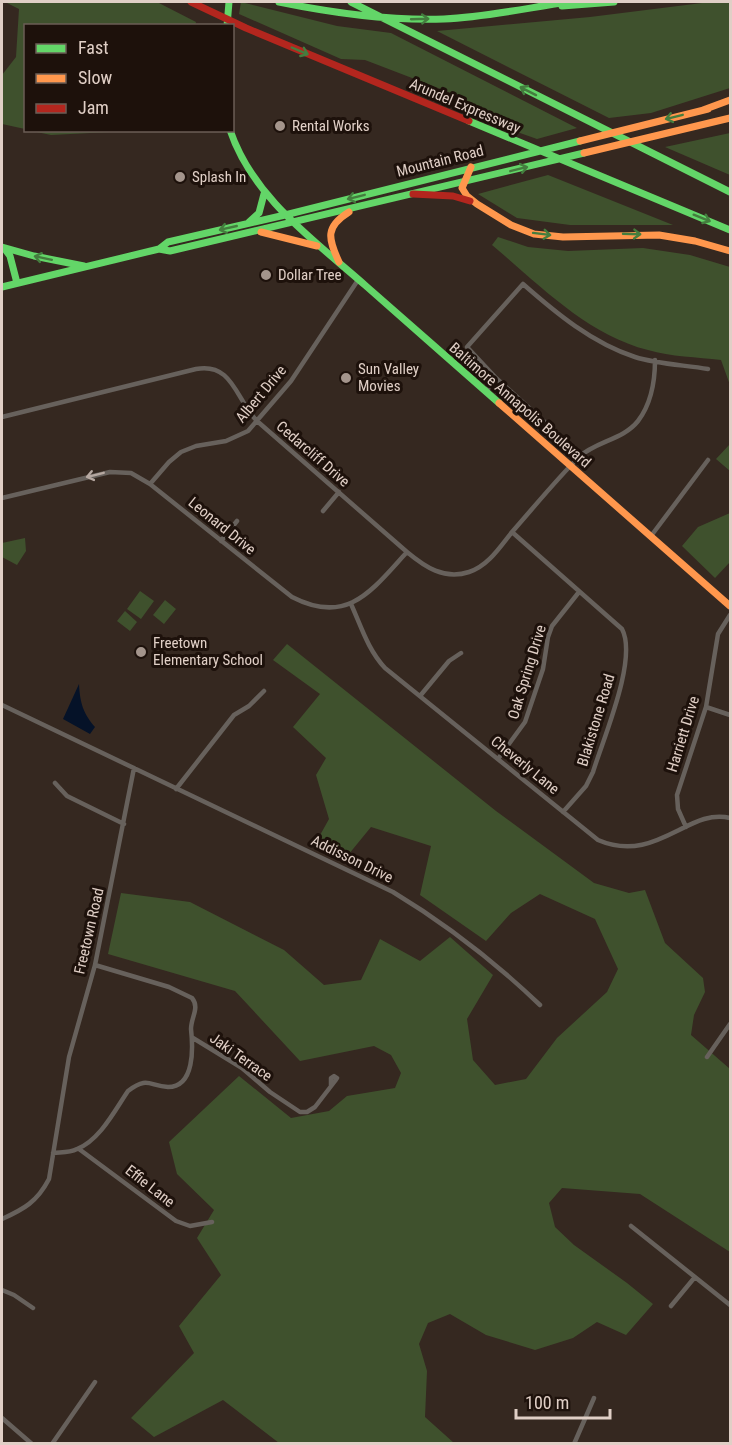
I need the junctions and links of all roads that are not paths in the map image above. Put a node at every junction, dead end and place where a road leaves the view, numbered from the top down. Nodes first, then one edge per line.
1 (191, 2) edge
2 (229, 2) edge
3 (279, 2) edge
4 (351, 2) edge
5 (568, 2) edge
6 (614, 2) edge
7 (530, 8) junction
8 (228, 24) edge
9 (730, 102) edge
10 (730, 118) edge
11 (231, 132) edge
12 (471, 167) junction
13 (462, 183) junction
14 (730, 192) edge
15 (264, 194) junction
16 (413, 194) junction
17 (475, 203) junction
18 (357, 208) junction
19 (285, 215) junction
20 (293, 222) junction
21 (248, 224) junction
22 (730, 230) edge
23 (256, 231) junction
24 (2, 247) edge
25 (322, 248) junction
26 (159, 249) junction
27 (730, 251) edge
28 (340, 264) junction
29 (85, 267) junction
30 (358, 280) junction
31 (17, 283) junction
32 (2, 287) edge
33 (655, 360) junction
34 (708, 369) dead end
35 (496, 378) junction
36 (485, 392) junction
37 (2, 417) edge
38 (257, 421) junction
39 (581, 454) junction
40 (708, 459) dead end
41 (571, 466) junction
42 (150, 484) junction
43 (339, 492) junction
44 (2, 498) edge
45 (322, 512) dead end
46 (237, 521) dead end
47 (512, 532) junction
48 (651, 537) junction
49 (220, 541) junction
50 (407, 552) junction
51 (579, 592) junction
52 (351, 604) junction
53 (730, 606) edge
54 (730, 615) edge
55 (461, 653) dead end
56 (264, 691) dead end
57 (420, 696) junction
58 (2, 705) edge
59 (706, 707) junction
60 (730, 715) edge
61 (498, 759) junction
62 (134, 768) junction
63 (55, 783) dead end
64 (176, 789) junction
65 (563, 812) junction
66 (730, 818) edge
67 (124, 824) junction
68 (686, 827) junction
69 (95, 965) junction
70 (540, 1005) dead end
71 (730, 1024) edge
72 (193, 1038) junction
73 (706, 1057) dead end
74 (331, 1085) dead end
75 (79, 1149) junction
76 (53, 1153) junction
77 (2, 1219) edge
78 (212, 1222) dead end
79 (631, 1226) dead end
80 (695, 1277) junction
81 (2, 1290) edge
82 (730, 1305) edge
83 (671, 1306) dead end
84 (33, 1308) dead end
85 (95, 1382) dead end
86 (594, 1398) dead end
87 (2, 1418) edge
88 (32, 1443) edge
89 (52, 1443) edge
90 (574, 1443) edge

1 -> 22 main road, Arundel Expressway
2 - 8 main road
3 -> 7 main road
14 -> 4 main road
5 - 7 main road
6 - 7 main road
9 -> 12 main road, Mountain Road
13 -> 10 main road, Mountain Road
11 - 15 main road, Baltimore Annapolis Boulevard
12 - 13 main road
12 -> 19 main road, Mountain Road
13 - 16 main road, Mountain Road
13 - 17 main road
15 - 19 main road, Baltimore Annapolis Boulevard
15 - 21 main road
16 - 17 main road
16 - 18 main road, Mountain Road
17 -> 27 main road
18 - 20 main road, Mountain Road
18 - 28 main road
19 - 20 main road, Baltimore Annapolis Boulevard
19 - 21 main road, Mountain Road
20 - 23 main road, Mountain Road
20 - 25 main road, Baltimore Annapolis Boulevard
21 -> 26 main road, Mountain Road
23 - 25 main road
23 - 26 main road, Mountain Road
29 -> 24 main road
24 - 31 main road
25 - 28 main road, Baltimore Annapolis Boulevard
26 - 29 main road, Mountain Road
28 - 30 main road, Baltimore Annapolis Boulevard
29 - 31 main road, Mountain Road
30 - 36 main road, Baltimore Annapolis Boulevard
30 - 38 street, Albert Drive
31 - 32 main road, Mountain Road
33 - 34 street
33 - 35 street
33 - 39 street
35 - 36 street
35 - 39 street
36 - 41 main road, Baltimore Annapolis Boulevard
37 - 38 street, Cedarcliff Drive
38 - 42 street, Albert Drive
38 - 43 street, Cedarcliff Drive
39 - 41 street, Cedarcliff Drive
40 - 48 street
41 - 47 street, Cedarcliff Drive
41 - 48 main road, Baltimore Annapolis Boulevard
42 -> 44 street, Leonard Drive
42 - 49 street, Leonard Drive
43 - 45 street
43 - 50 street, Cedarcliff Drive
46 - 49 street
47 - 50 street, Cedarcliff Drive
47 - 51 street, Blakistone Road
48 - 53 main road, Baltimore Annapolis Boulevard
49 - 52 street, Leonard Drive
50 - 52 street, Leonard Drive
51 - 61 street, Oak Spring Drive
51 - 65 street, Blakistone Road
52 - 57 street, Cheverly Lane
54 - 59 street, Harriett Drive
55 - 57 street
56 - 64 street
57 - 61 street, Cheverly Lane
58 - 62 street
59 - 60 street
59 - 68 street, Harriett Drive
61 - 65 street, Cheverly Lane
62 - 64 street, Addisson Drive
62 - 67 street, Freetown Road
63 - 67 street
64 - 70 street, Addisson Drive
65 - 68 street, Cheverly Lane
66 - 68 street, Cheverly Lane
67 - 69 street, Freetown Road
69 - 72 street, Jaki Terrace
69 - 76 street, Freetown Road
71 - 73 street
72 - 74 street, Jaki Terrace
72 - 75 street
75 - 76 street
75 - 78 street, Effie Lane
76 - 77 street, Freetown Road
79 - 80 street
80 - 82 street
80 - 83 street
81 - 84 street
85 - 89 street
86 - 90 street
87 - 88 street

